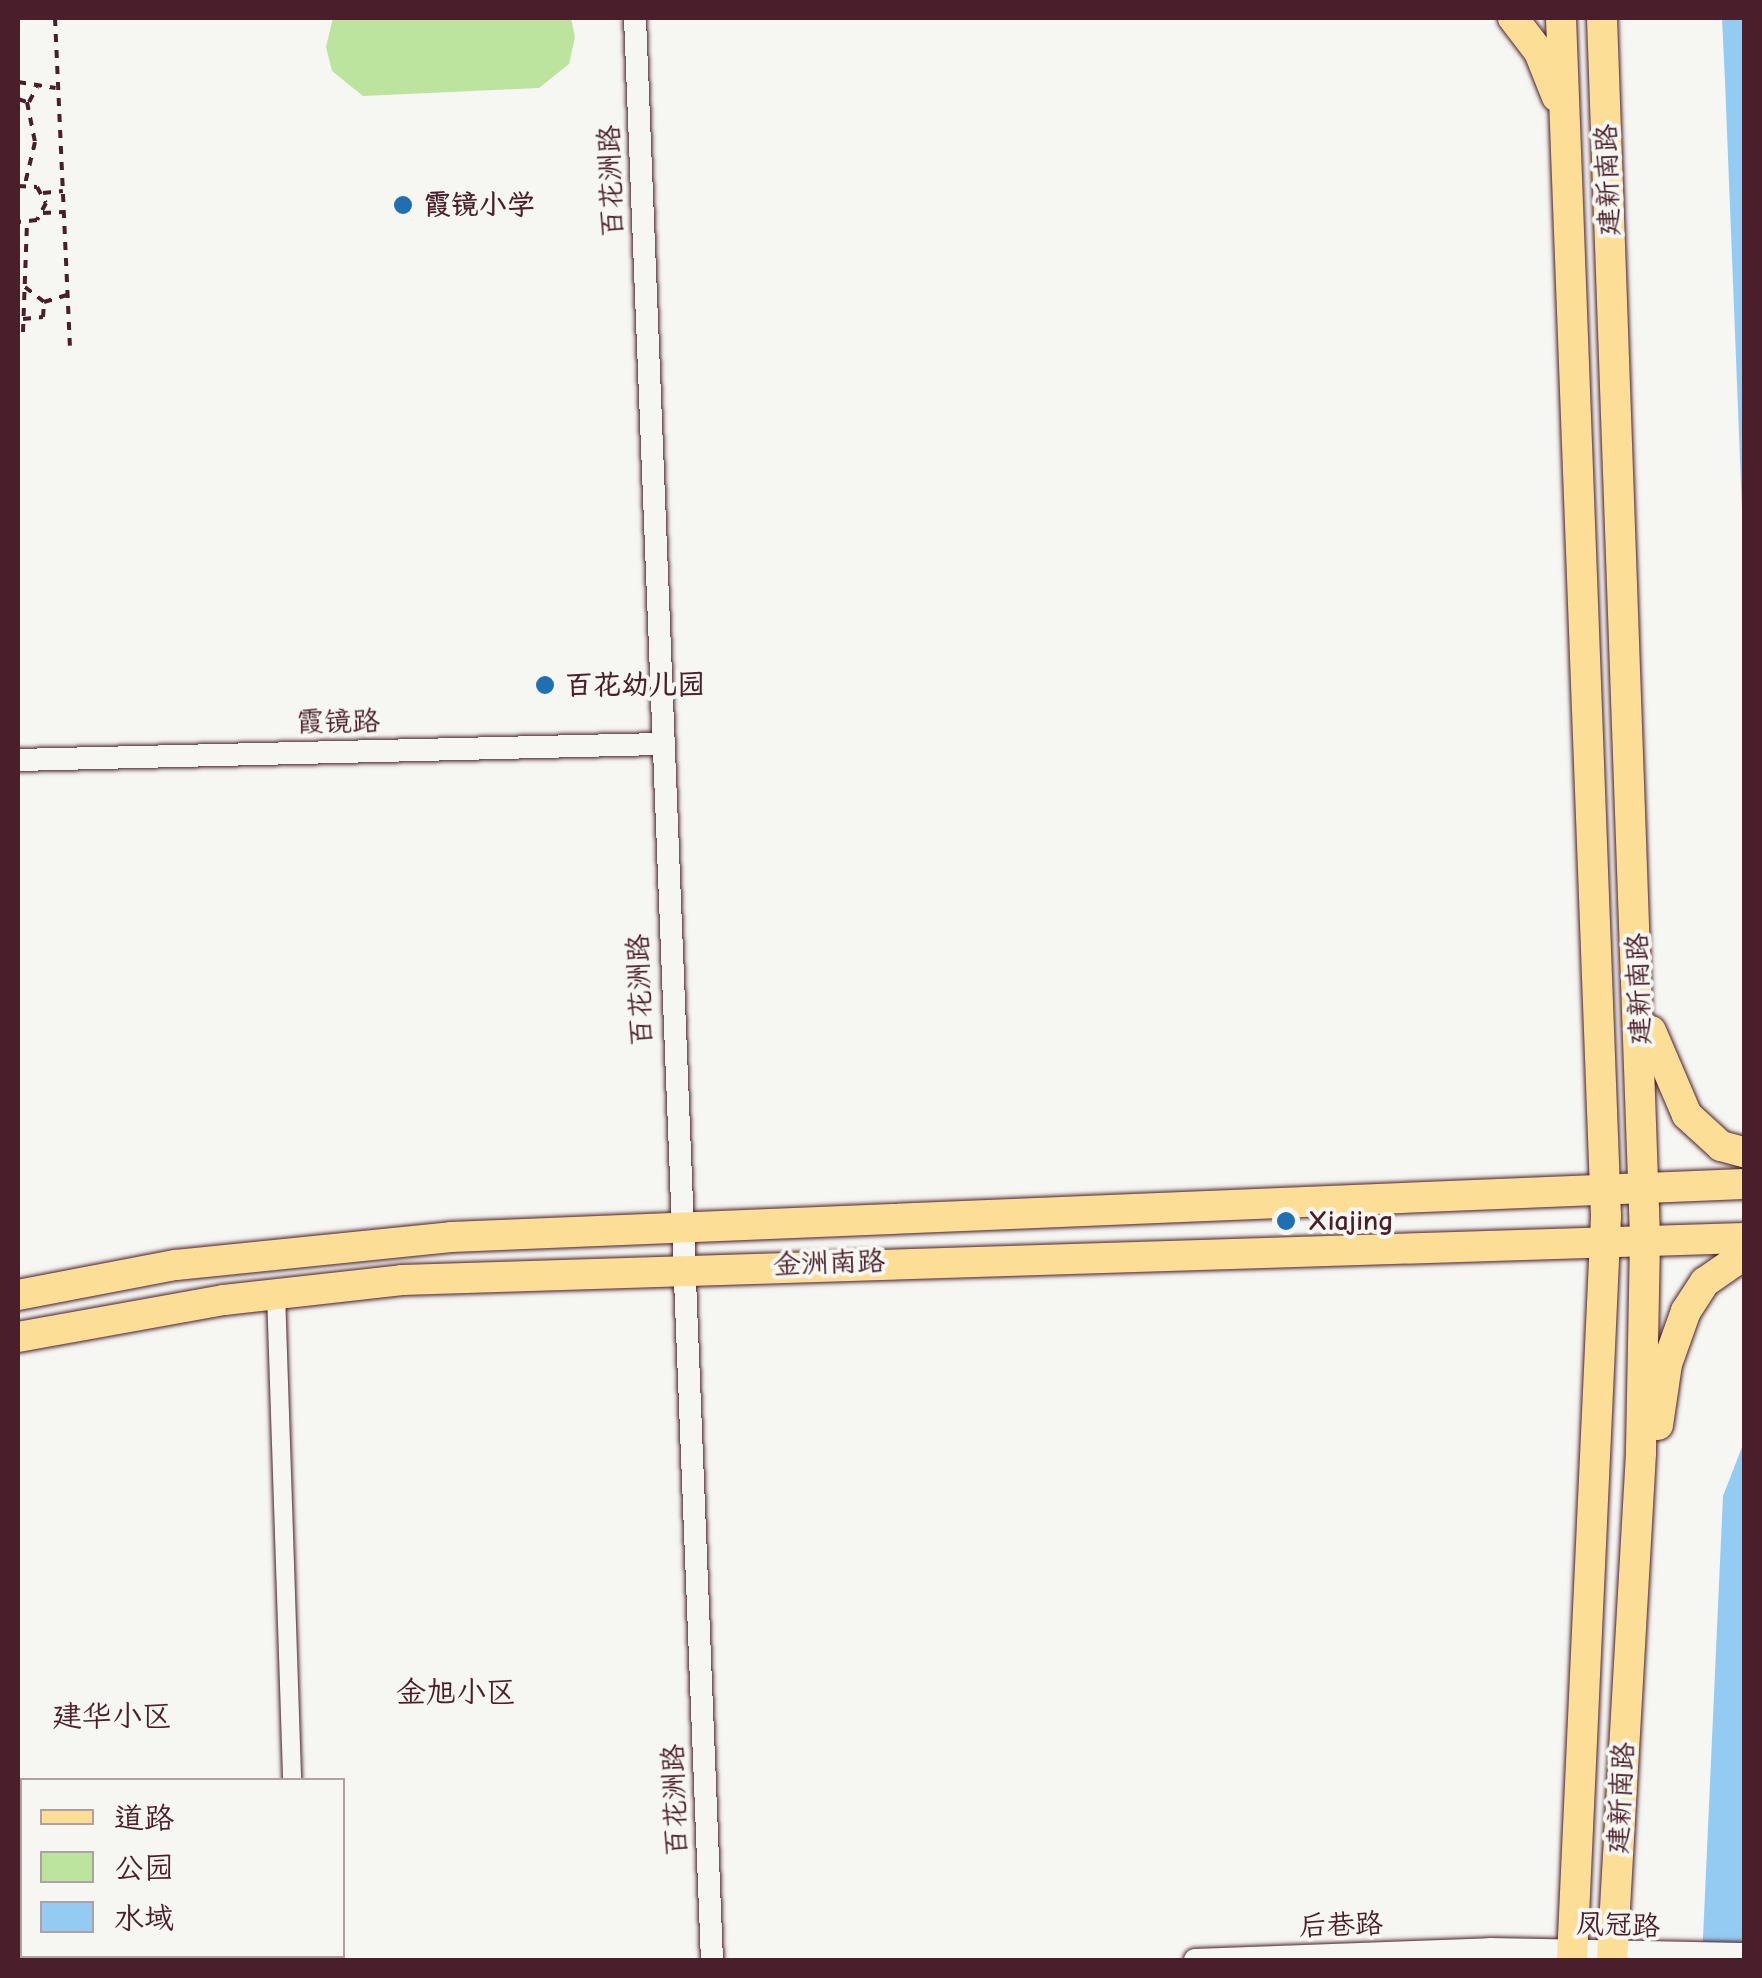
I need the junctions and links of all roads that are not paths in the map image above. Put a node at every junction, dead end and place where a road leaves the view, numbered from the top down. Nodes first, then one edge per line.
1 (635, 18) edge
2 (1513, 18) edge
3 (1561, 18) edge
4 (1602, 18) edge
5 (1566, 126) junction
6 (660, 744) junction
7 (18, 760) edge
8 (1639, 984) junction
9 (1744, 1152) edge
10 (1744, 1184) edge
11 (1645, 1188) junction
12 (1604, 1192) junction
13 (680, 1226) junction
14 (1744, 1238) edge
15 (1645, 1240) junction
16 (1606, 1242) junction
17 (1744, 1255) edge
18 (681, 1268) junction
19 (276, 1293) junction
20 (18, 1295) edge
21 (18, 1337) edge
22 (1636, 1541) junction
23 (292, 1778) edge
24 (1490, 1949) joint
25 (1744, 1954) edge
26 (1572, 1957) edge
27 (1612, 1958) edge
28 (712, 1960) edge
29 (1194, 1960) edge

1 - 6 street, 百花洲路
2 - 5 main road
3 - 5 main road, 建新南路
4 - 8 main road, 建新南路
5 - 12 main road, 建新南路
6 - 7 street, 霞镜路
6 - 13 street, 百花洲路
8 - 9 main road
8 - 11 main road, 建新南路
10 - 11 main road, 金洲南路
11 - 12 main road, 金洲南路
11 - 15 main road, 建新南路
12 - 13 main road, 金洲南路
12 - 16 main road, 建新南路
13 - 18 street, 百花洲路
13 - 20 main road, 金洲南路
14 - 15 main road, 金洲南路
15 - 16 main road, 金洲南路
15 - 22 main road, 建新南路
16 - 18 main road, 金洲南路
16 - 26 main road, 建新南路
17 - 22 main road
18 - 19 main road, 金洲南路
18 - 28 street, 百花洲路
19 - 21 main road, 金洲南路
19 - 23 street
22 - 27 main road, 建新南路
24 - 26 street, 凤冠路
24 - 29 street, 后巷路
25 - 27 street, 凤冠路
26 - 27 street, 凤冠路

